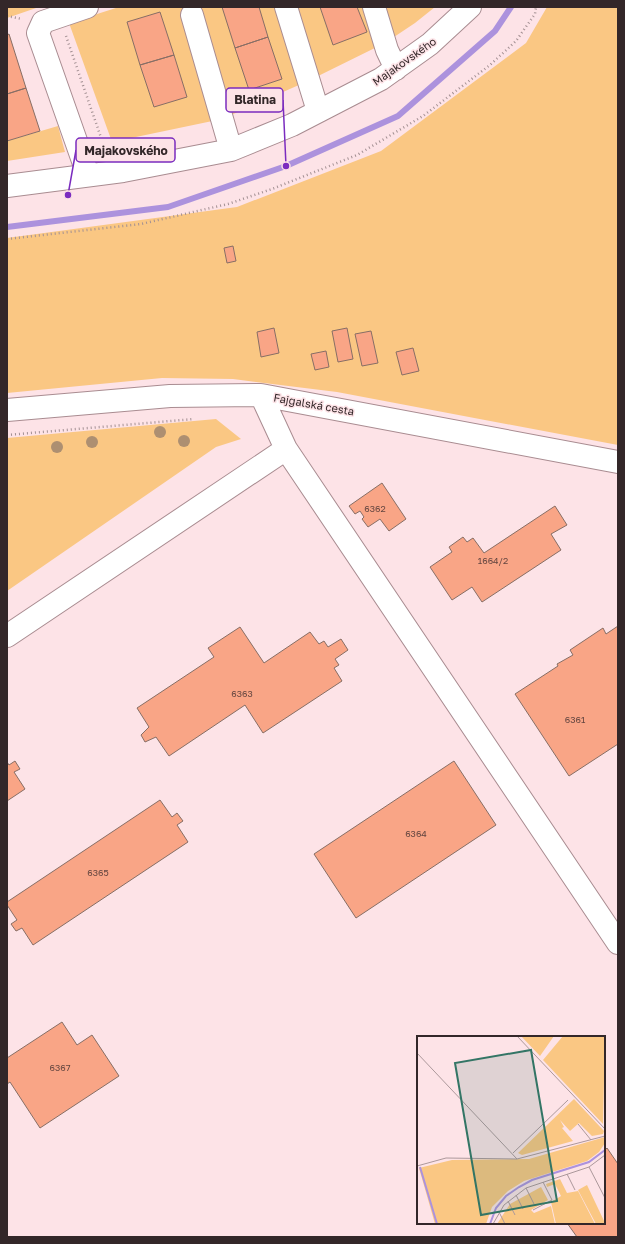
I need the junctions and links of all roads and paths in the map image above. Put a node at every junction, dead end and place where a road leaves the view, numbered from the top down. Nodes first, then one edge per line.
1 (87, 7) edge
2 (286, 7) edge
3 (374, 7) edge
4 (470, 7) edge
5 (536, 7) edge
6 (192, 15) dead end
7 (59, 16) junction
8 (396, 69) junction
9 (318, 111) junction
10 (231, 150) junction
11 (106, 153) dead end
12 (88, 175) junction
13 (7, 186) edge
14 (7, 239) edge
15 (261, 395) junction
16 (7, 410) edge
17 (197, 418) dead end
18 (7, 435) edge
19 (286, 449) junction
20 (618, 462) edge
21 (7, 636) edge
22 (618, 943) edge

1 - 7 street
2 - 9 street
3 - 8 street
4 - 8 street, Majakovského
5 - 14 path
6 - 10 street
7 - 11 path
7 - 12 street
8 - 9 street, Majakovského
9 - 10 street, Majakovského
10 - 12 street, Majakovského
12 - 13 street, Majakovského
15 - 16 street, Fajgalská cesta
15 - 19 street
15 - 20 street, Fajgalská cesta
17 - 18 path
19 - 21 street
19 - 22 street

